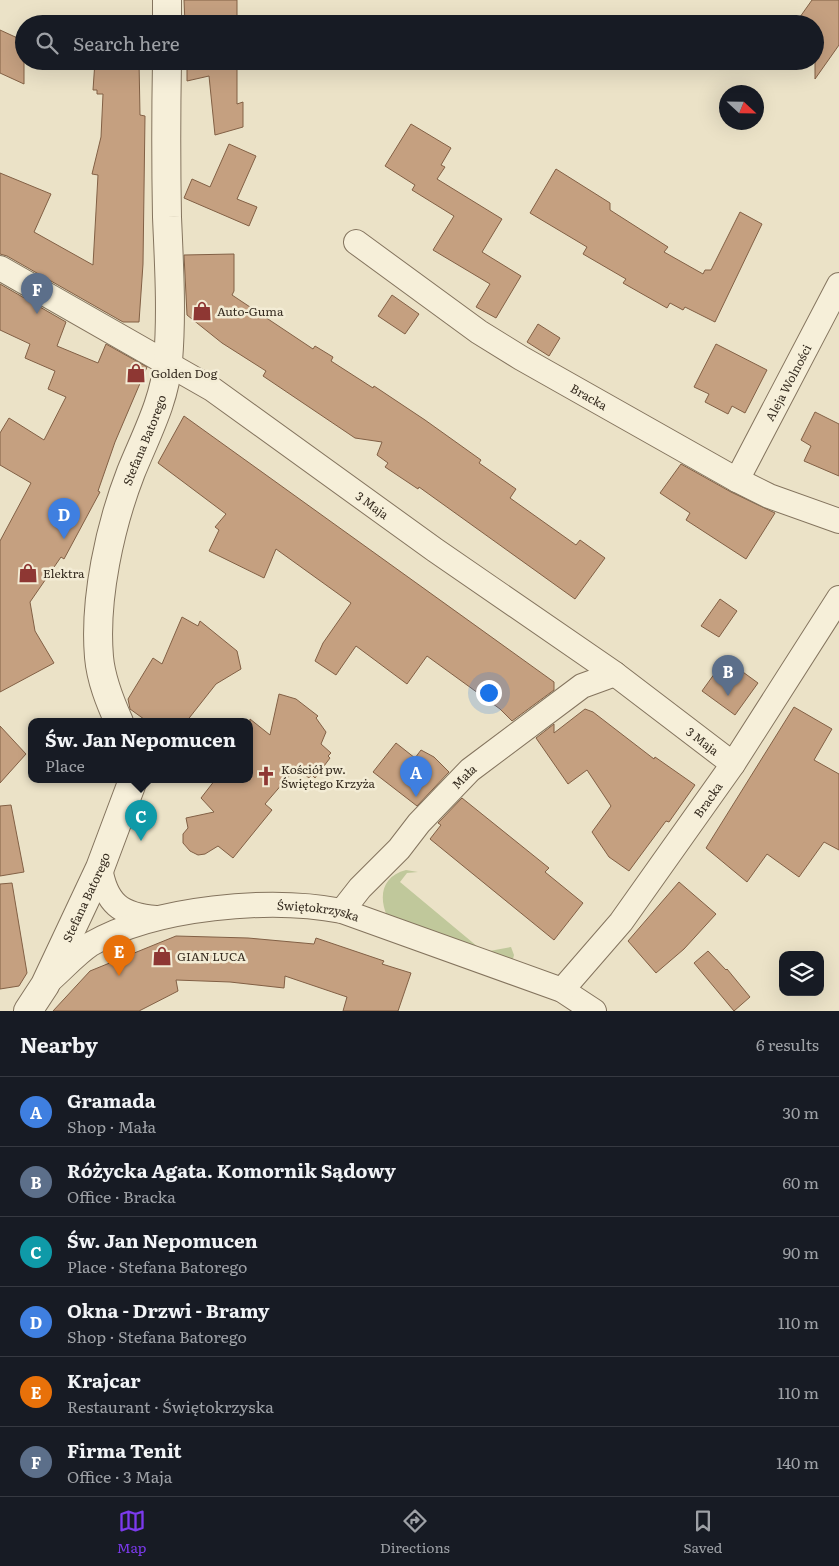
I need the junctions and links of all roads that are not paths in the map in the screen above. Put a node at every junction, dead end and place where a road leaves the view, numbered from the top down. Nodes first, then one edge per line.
1 (167, 0) edge
2 (167, 15) edge
3 (167, 70) edge
4 (356, 242) dead end
5 (0, 268) edge
6 (839, 286) edge
7 (168, 362) junction
8 (737, 480) junction
9 (839, 521) edge
10 (839, 598) edge
11 (615, 674) junction
12 (117, 718) edge
13 (733, 764) junction
14 (132, 783) edge
15 (100, 868) junction
16 (342, 911) junction
17 (156, 918) junction
18 (562, 990) junction
19 (29, 1002) edge
20 (594, 1011) edge

1 - 2 street
3 - 7 street, Stefana Batorego
4 - 8 street, Bracka
5 - 7 street, 3 Maja
6 - 8 street, Aleja Wolności
7 - 11 street, 3 Maja
7 - 12 street, Stefana Batorego
8 - 9 street, Bracka
10 - 13 street, Bracka
11 - 13 street, 3 Maja
11 - 16 street, Mała
13 - 18 street, Bracka
14 - 15 street, Stefana Batorego
15 - 17 street
15 - 19 street, Stefana Batorego
16 - 17 street, Świętokrzyska
16 - 18 street, Świętokrzyska
17 - 19 street, Świętokrzyska
18 - 20 street, Świętokrzyska

